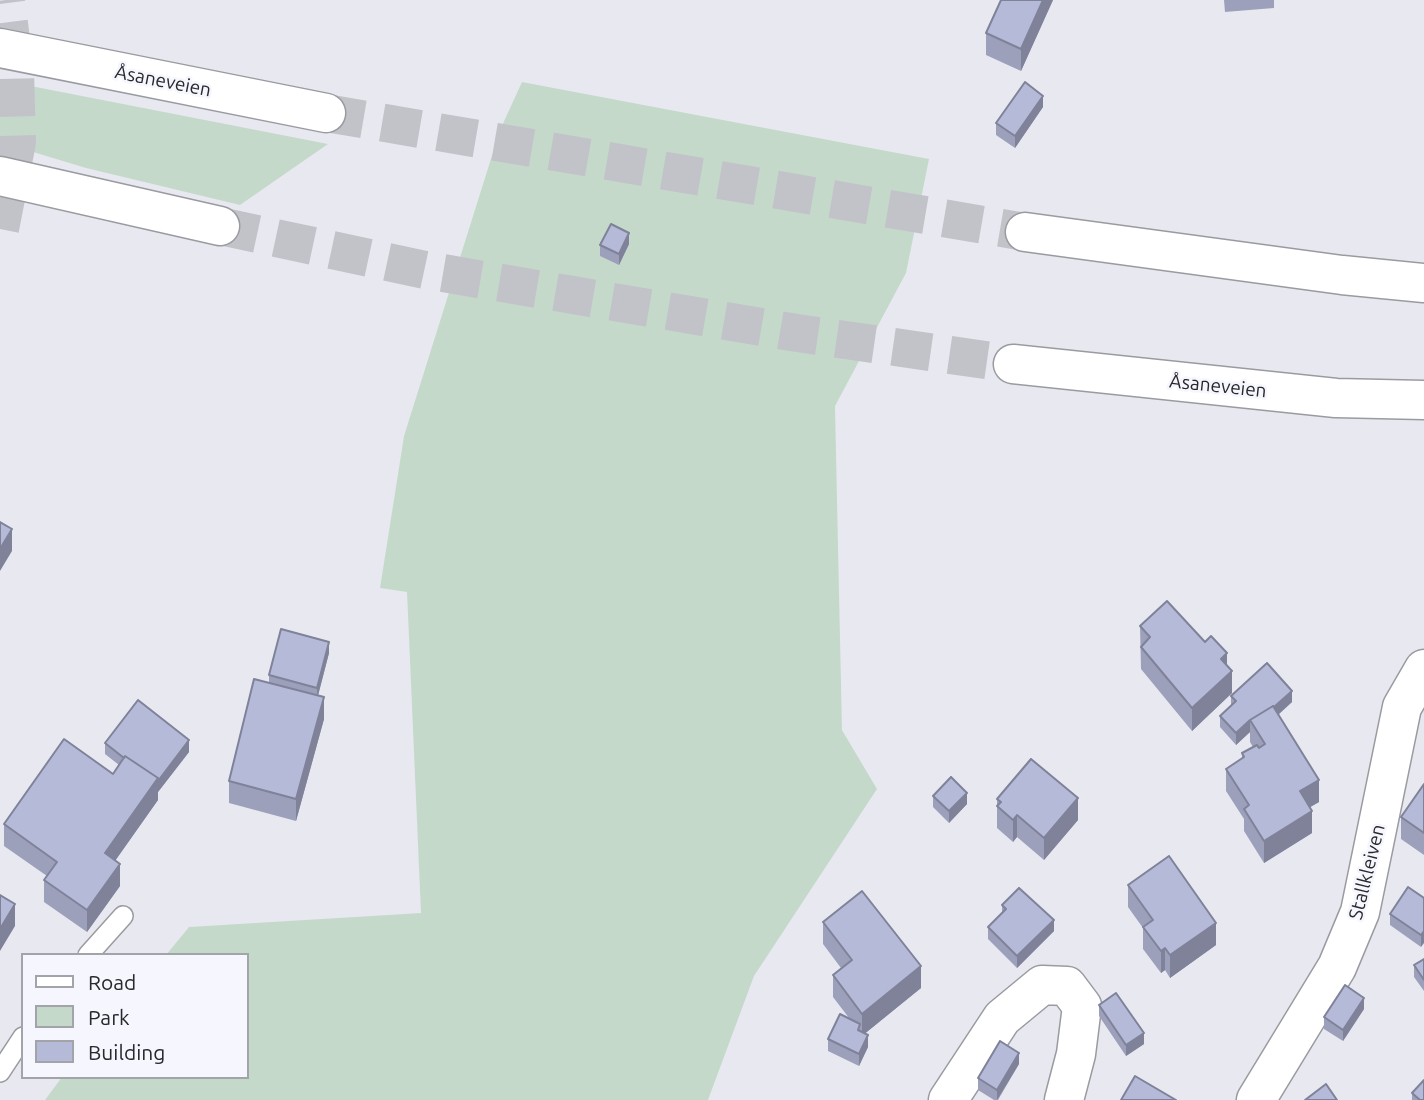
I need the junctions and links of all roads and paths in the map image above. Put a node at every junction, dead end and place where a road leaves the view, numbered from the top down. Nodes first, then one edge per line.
1 (0, 48) edge
2 (326, 113) tunnel mouth
3 (0, 176) edge
4 (220, 226) tunnel mouth
5 (1025, 232) tunnel mouth
6 (1424, 283) edge
7 (1013, 365) tunnel mouth
8 (1424, 400) edge
9 (1424, 669) edge
10 (123, 916) dead end
11 (90, 953) edge
12 (21, 1040) edge
13 (0, 1072) edge
14 (948, 1100) edge
15 (1064, 1100) edge
16 (1256, 1100) edge

1 - 2 main road, Åsaneveien
3 - 4 main road
5 - 6 main road
7 - 8 main road, Åsaneveien
9 - 16 main road, Stallkleiven
10 - 11 lane
12 - 13 lane
14 - 15 main road

